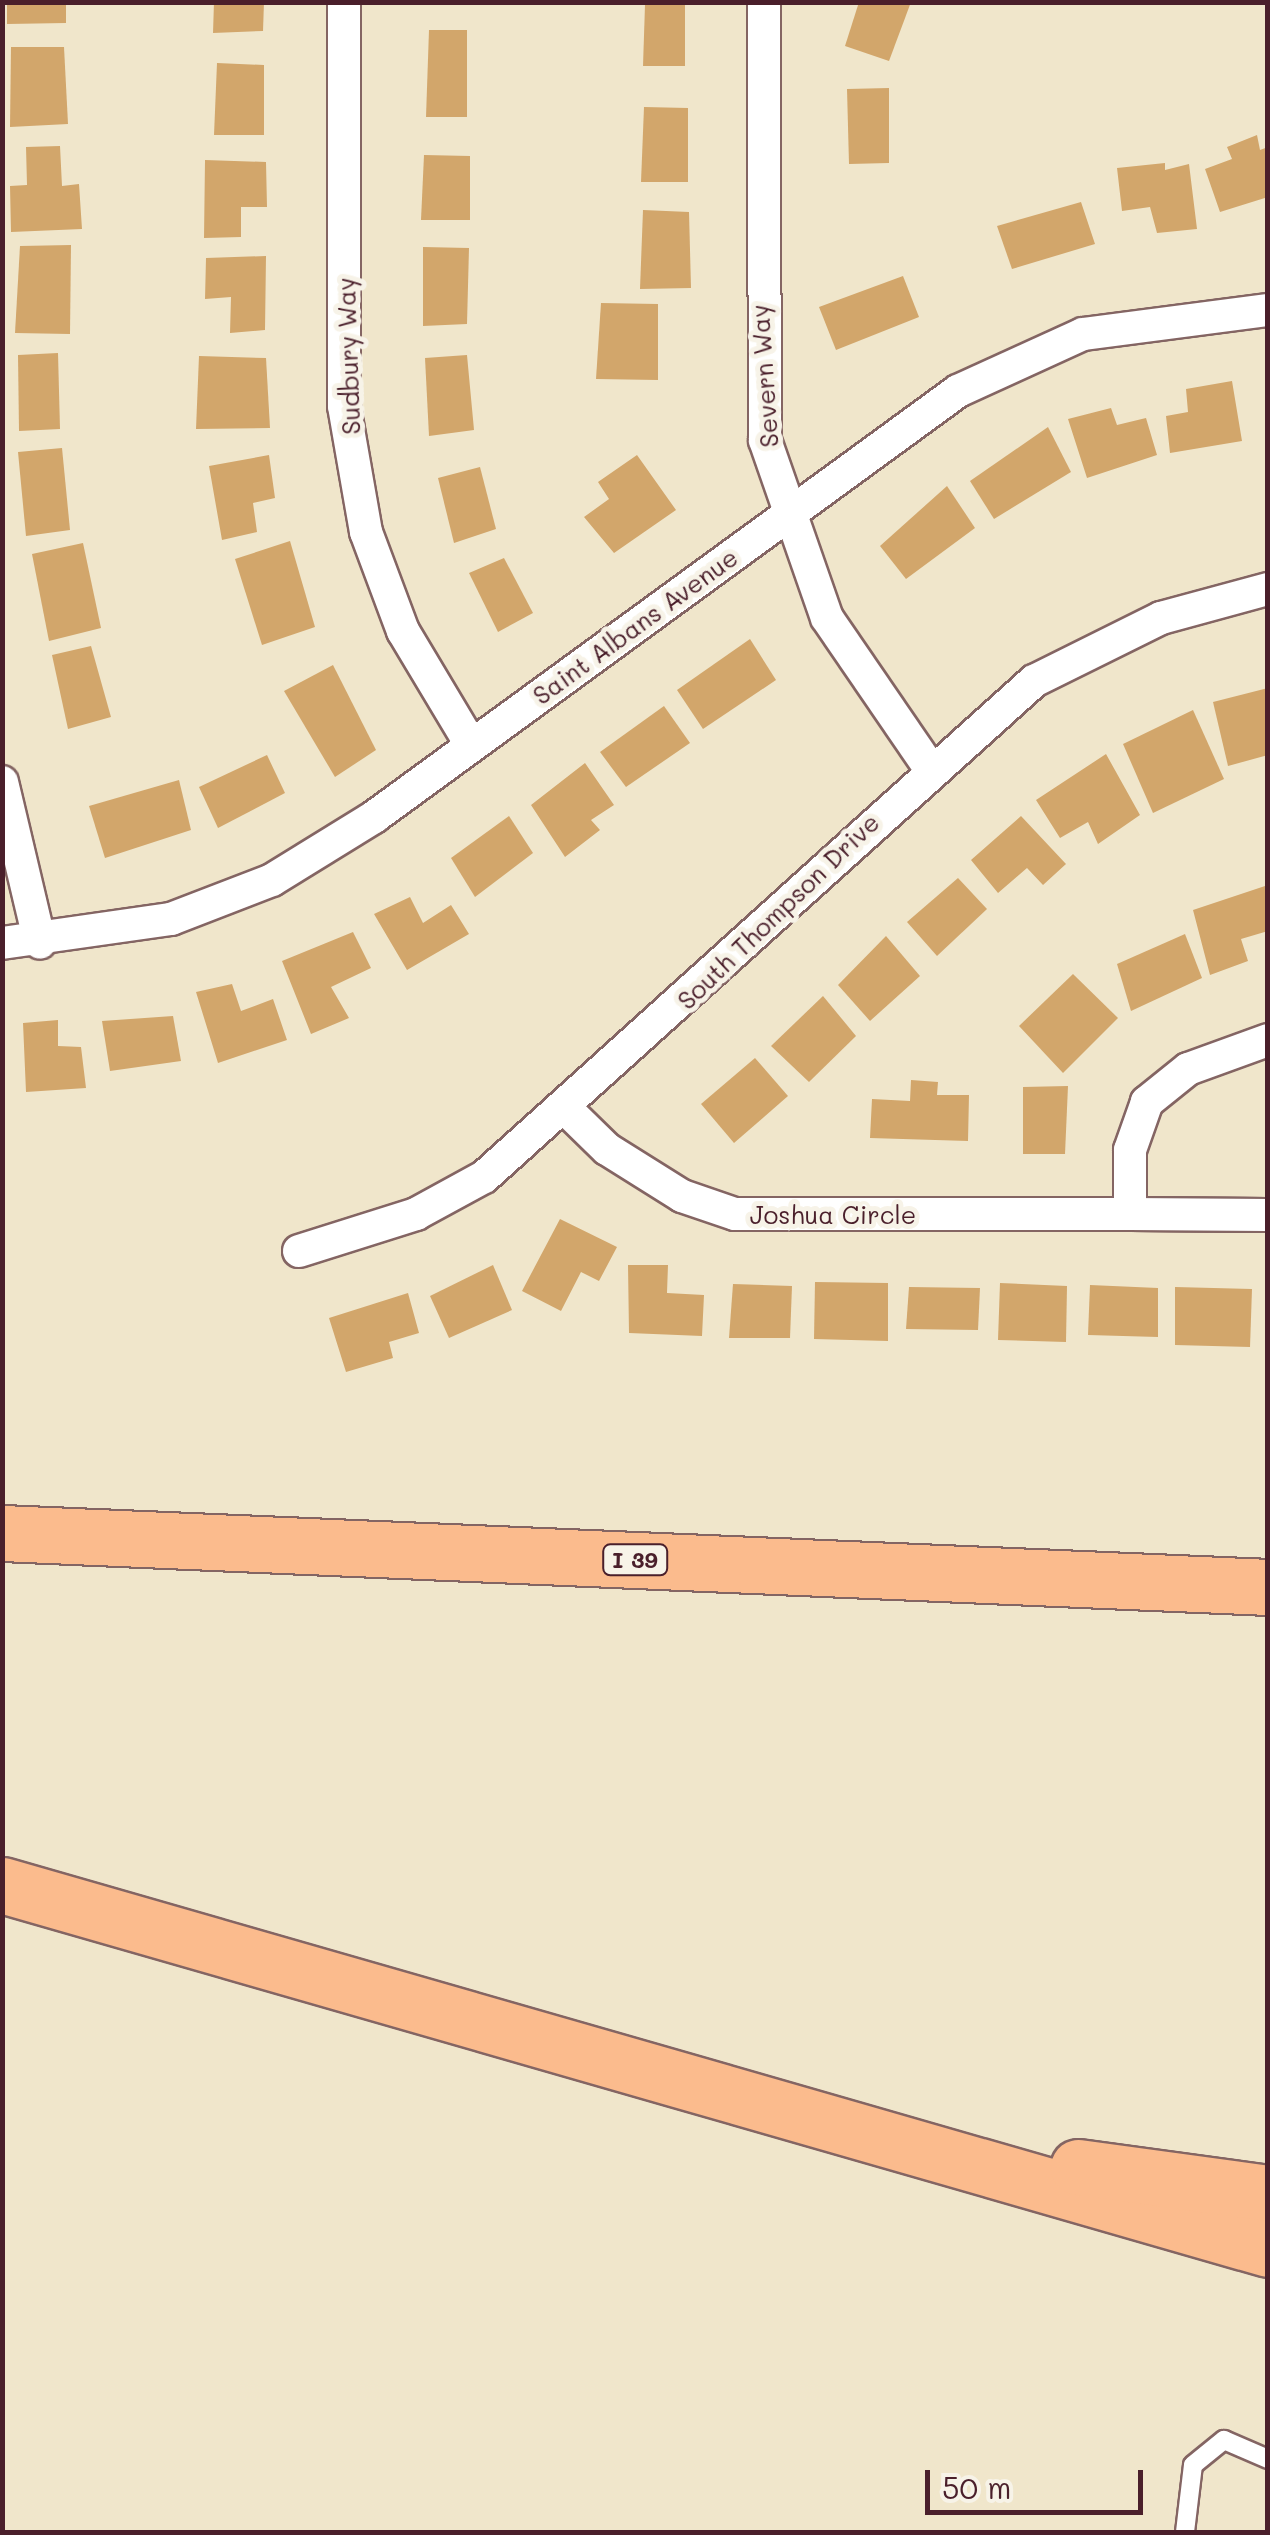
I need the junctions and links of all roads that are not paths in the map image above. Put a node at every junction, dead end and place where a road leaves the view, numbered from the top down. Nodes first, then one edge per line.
1 (344, 2) edge
2 (764, 2) edge
3 (1268, 310) edge
4 (786, 517) junction
5 (1268, 589) edge
6 (470, 743) junction
7 (929, 767) junction
8 (2, 782) edge
9 (2, 943) edge
10 (40, 943) junction
11 (1268, 1040) edge
12 (568, 1111) junction
13 (1130, 1214) junction
14 (1268, 1215) edge
15 (299, 1251) dead end
16 (17, 1534) edge
17 (1268, 1549) edge
18 (1268, 1588) edge
19 (2, 1885) edge
20 (876, 2141) junction
21 (1268, 2193) edge
22 (1268, 2249) edge
23 (1268, 2459) edge
24 (1185, 2532) edge

1 - 6 street, Sudbury Way
2 - 4 street, Severn Way
3 - 4 street, Saint Albans Avenue
4 - 6 street, Saint Albans Avenue
4 - 7 street, Severn Way
5 - 7 street, South Thompson Drive
6 - 10 street, Saint Albans Avenue
7 - 12 street, South Thompson Drive
8 - 10 street
9 - 10 street, Saint Albans Avenue
11 - 13 street
12 - 13 street, Joshua Circle
12 - 15 street, South Thompson Drive
13 - 14 street, Joshua Circle
16 - 17 highway
16 - 18 highway, I 39
19 - 20 highway
20 - 21 highway
20 - 22 highway
23 - 24 lane

